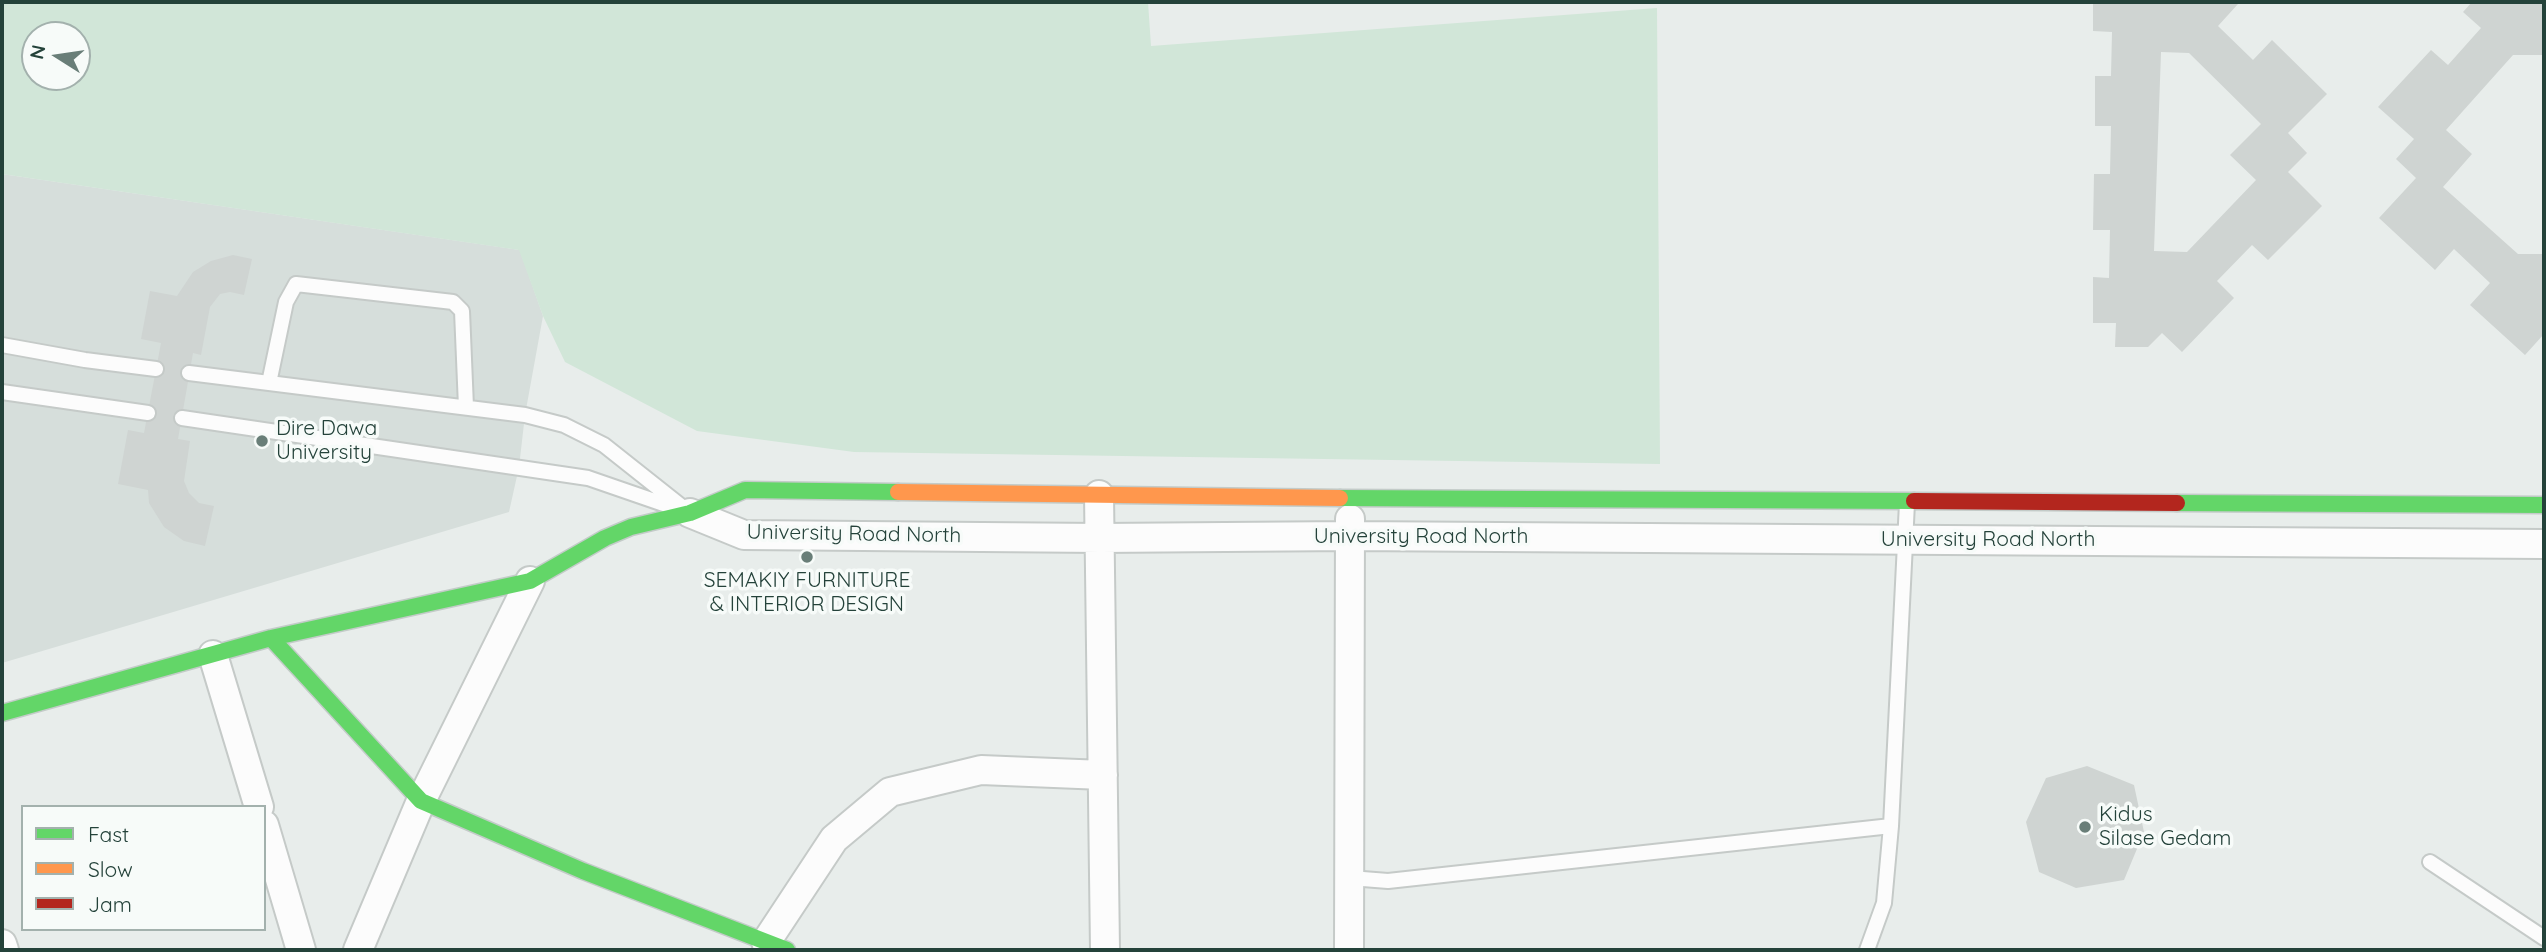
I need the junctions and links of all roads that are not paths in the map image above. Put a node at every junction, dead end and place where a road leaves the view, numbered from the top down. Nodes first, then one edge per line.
1 (2, 345) edge
2 (156, 369) dead end
3 (189, 373) dead end
4 (269, 383) junction
5 (2, 393) edge
6 (466, 407) junction
7 (148, 413) dead end
8 (182, 418) dead end
9 (1099, 495) junction
10 (1350, 498) junction
11 (1907, 501) junction
12 (2537, 505) edge
13 (690, 513) junction
14 (1349, 536) junction
15 (1101, 538) junction
16 (1905, 540) junction
17 (2536, 544) edge
18 (530, 581) junction
19 (271, 638) junction
20 (214, 655) junction
21 (2, 713) edge
22 (1103, 775) junction
23 (421, 801) junction
24 (258, 805) edge
25 (1891, 826) junction
26 (266, 832) edge
27 (2430, 862) dead end
28 (1350, 878) junction
29 (2544, 938) edge
30 (2, 944) edge
31 (777, 946) edge
32 (4, 950) edge
33 (302, 950) edge
34 (358, 950) edge
35 (1105, 950) edge
36 (1349, 950) edge
37 (1867, 950) edge

1 - 2 lane
3 - 4 lane
4 - 6 lane
4 - 6 lane
5 - 7 lane
6 - 13 lane
8 - 13 lane
9 - 10 street, University Road North
9 - 13 street, University Road North
9 - 15 street
10 - 11 street, University Road North
10 - 14 street
11 - 12 street, University Road North
11 - 16 lane
12 - 17 street
13 - 15 street, University Road North
13 - 18 street
14 - 15 street, University Road North
14 - 16 street, University Road North
14 - 28 street
15 - 22 street
16 - 17 street, University Road North
16 - 25 lane
18 - 19 street
18 - 23 street
19 - 20 street
19 - 23 street
20 - 21 street
20 - 24 street
22 - 31 street
22 - 35 street
23 - 31 street
23 - 34 street
25 - 28 lane
25 - 37 lane
26 - 33 street
27 - 29 lane
28 - 36 street
30 - 32 street

